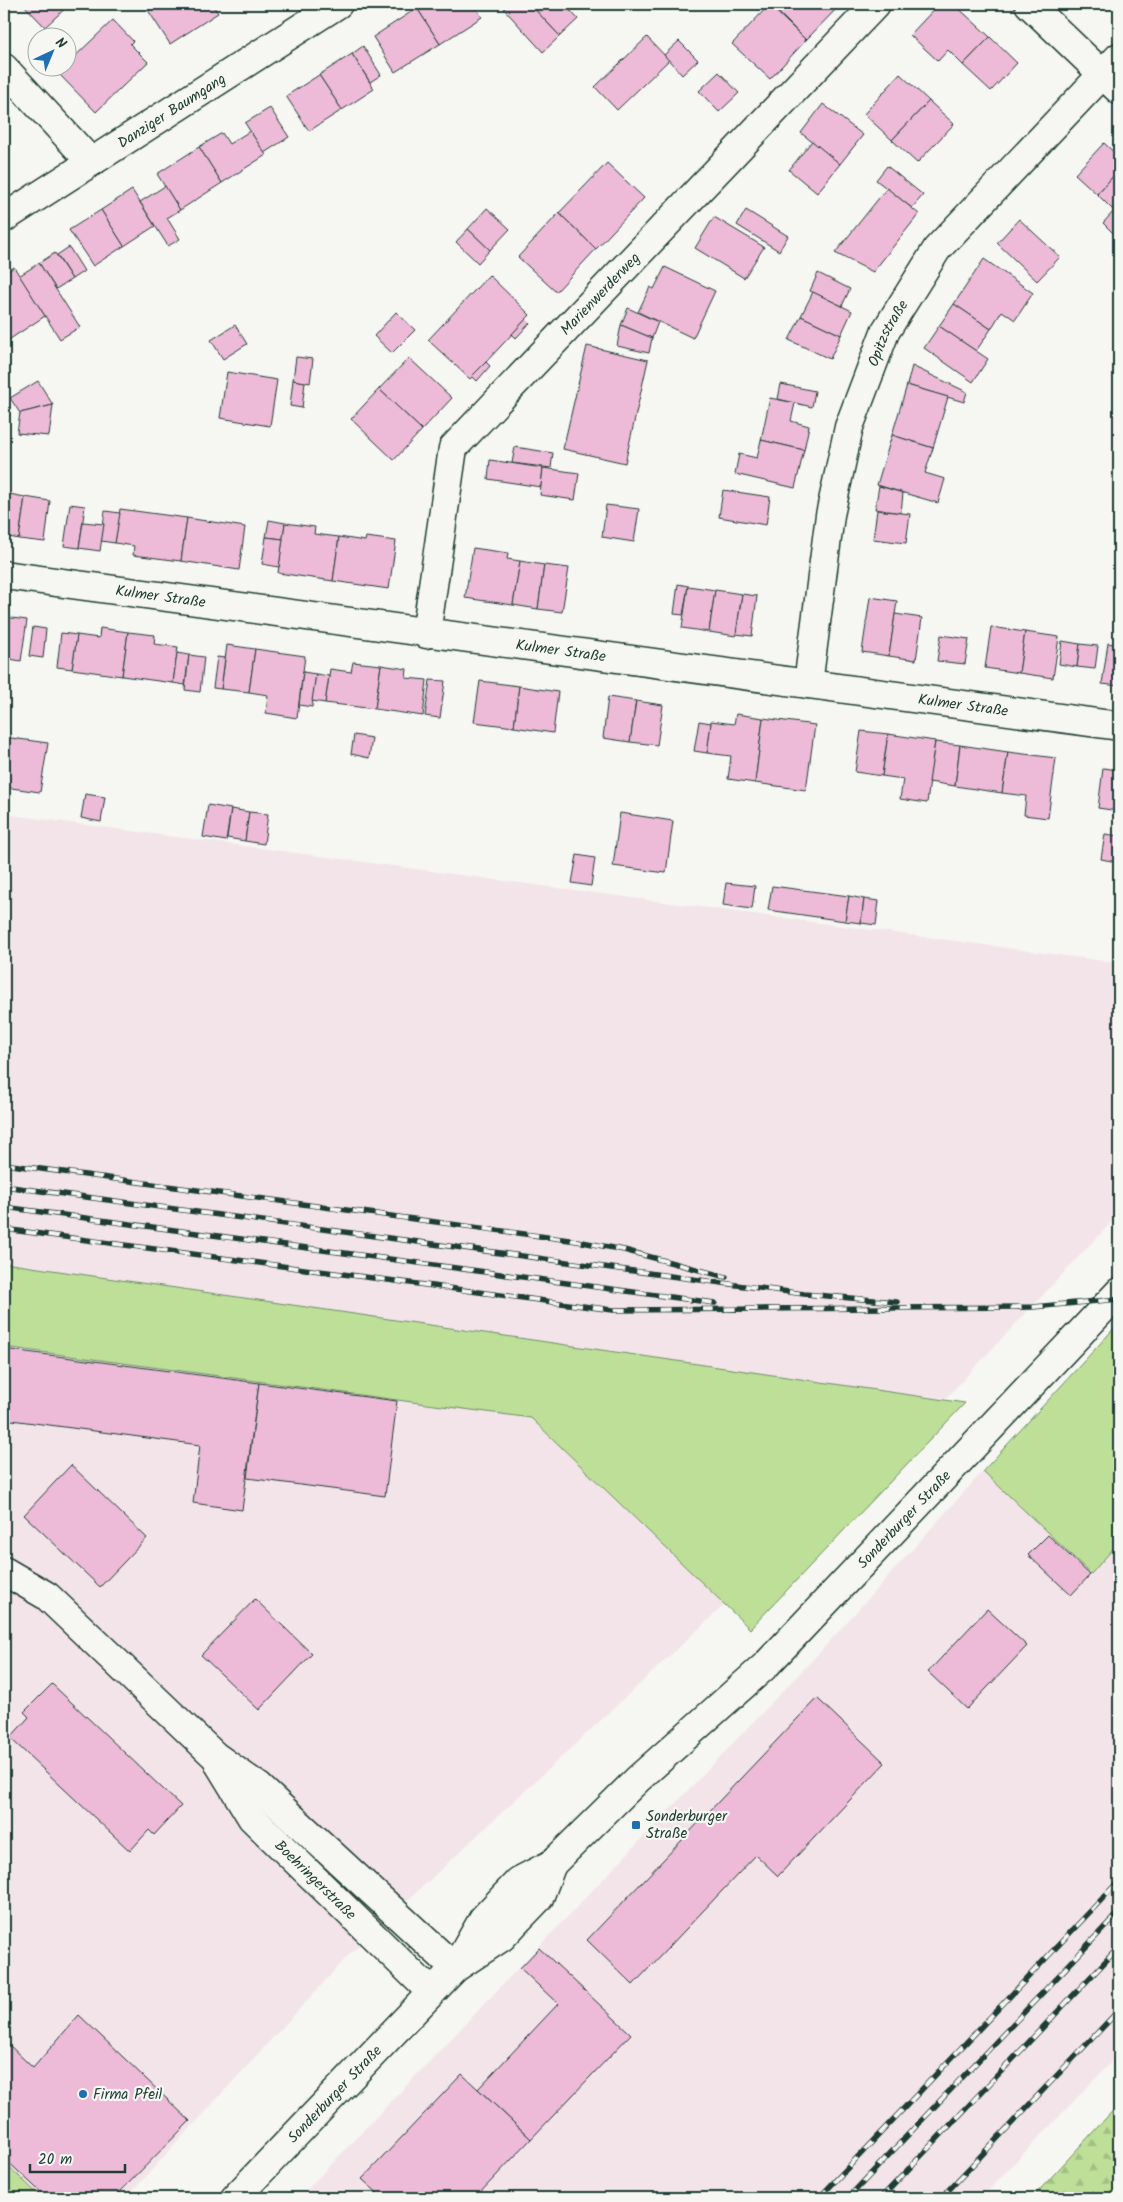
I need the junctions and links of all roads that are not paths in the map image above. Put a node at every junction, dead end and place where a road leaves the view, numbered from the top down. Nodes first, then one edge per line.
1 (338, 4) edge
2 (876, 4) edge
3 (1029, 4) edge
4 (4, 68) edge
5 (1114, 74) edge
6 (91, 162) junction
7 (4, 218) edge
8 (4, 575) edge
9 (426, 634) junction
10 (808, 684) junction
11 (1119, 726) edge
12 (1119, 1292) edge
13 (4, 1571) edge
14 (215, 1756) junction
15 (454, 1968) junction
16 (431, 1992) junction
17 (235, 2198) edge

1 - 6 street, Danziger Baumgang
2 - 9 street, Marienwerderweg
3 - 5 street
4 - 6 street
5 - 10 street, Opitzstraße
6 - 7 street, Danziger Baumgang
8 - 9 street, Kulmer Straße
9 - 10 street, Kulmer Straße
10 - 11 street, Kulmer Straße
12 - 15 street, Sonderburger Straße
13 - 14 street, Boehringerstraße
14 - 15 street, Boehringerstraße
14 - 16 street, Boehringerstraße
15 - 16 street, Sonderburger Straße
16 - 17 street, Sonderburger Straße

